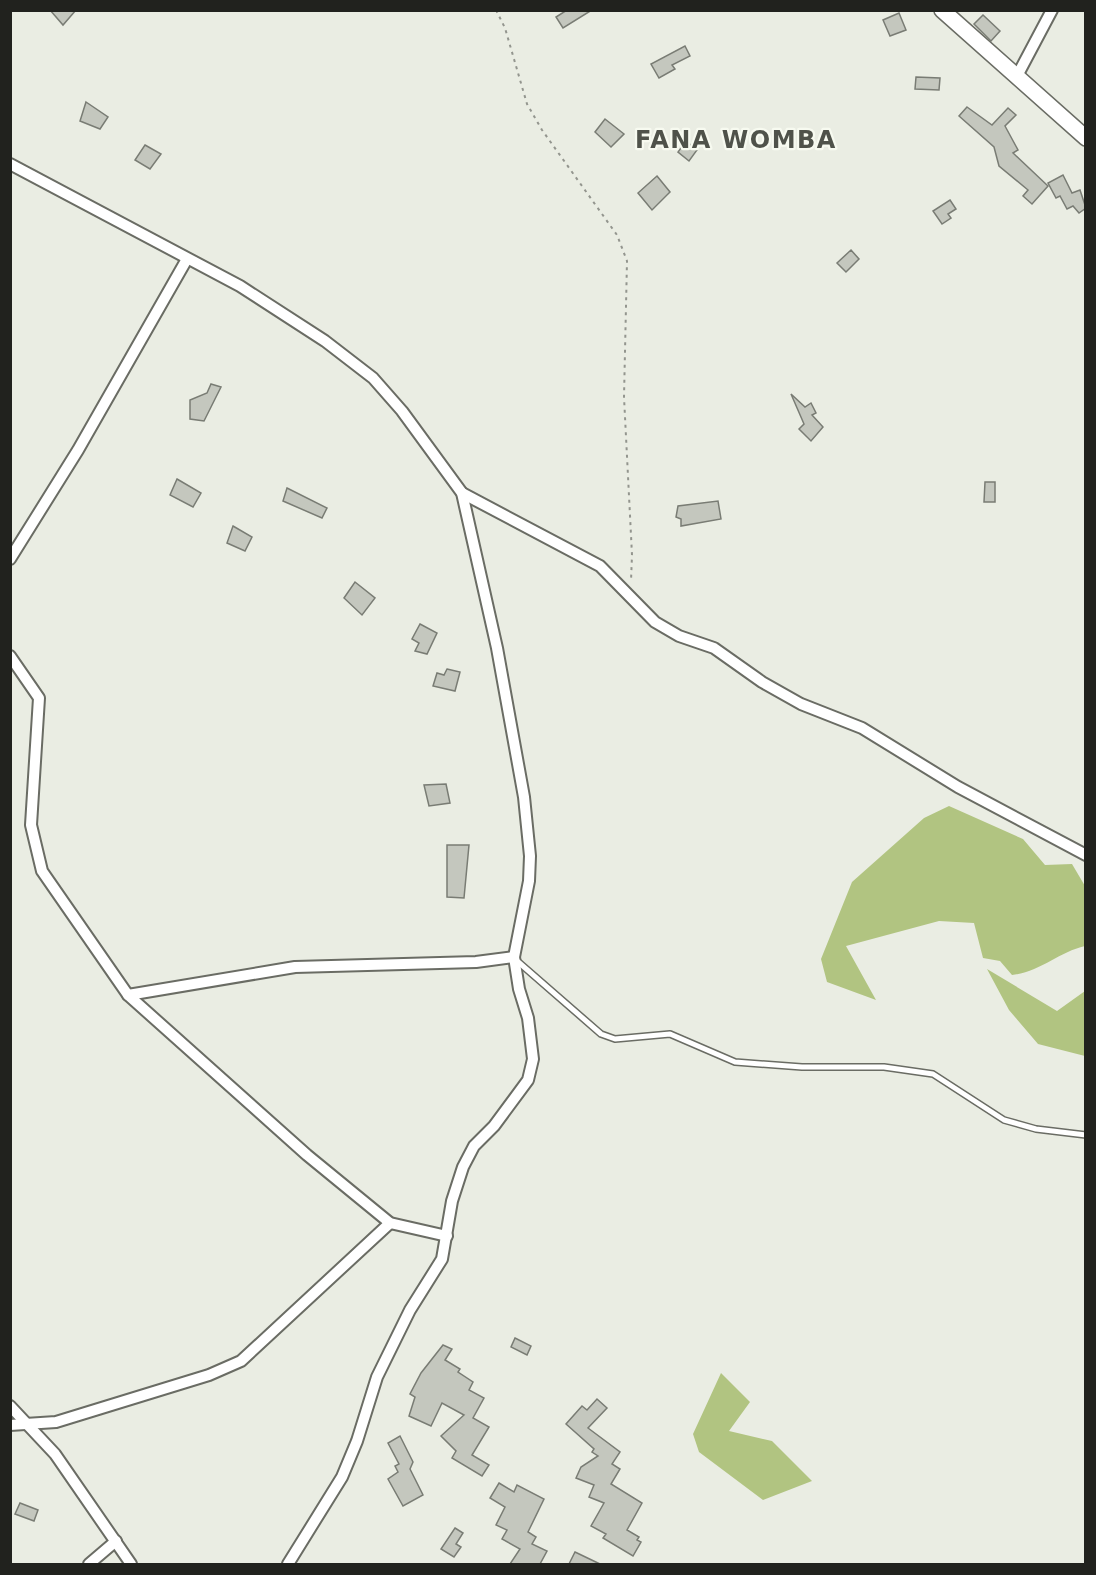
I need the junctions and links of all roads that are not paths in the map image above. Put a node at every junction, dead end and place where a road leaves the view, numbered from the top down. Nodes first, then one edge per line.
1 (942, 10) edge
2 (1052, 10) edge
3 (1016, 78) junction
4 (1086, 138) edge
5 (10, 164) edge
6 (187, 259) junction
7 (462, 493) junction
8 (10, 559) edge
9 (10, 656) edge
10 (1086, 855) edge
11 (514, 957) junction
12 (128, 995) junction
13 (1086, 1135) edge
14 (390, 1223) junction
15 (447, 1236) junction
16 (10, 1406) edge
17 (10, 1425) edge
18 (27, 1426) junction
19 (116, 1541) junction
20 (89, 1564) edge
21 (131, 1564) edge
22 (288, 1564) edge

1 - 3 main road
2 - 3 street
3 - 4 main road
5 - 6 street
6 - 7 street
6 - 8 street
7 - 10 street
7 - 11 street
9 - 12 street
11 - 12 street
11 - 13 lane
11 - 15 street
12 - 14 street
14 - 15 street
14 - 18 street
15 - 22 street
16 - 18 street
17 - 18 street
18 - 19 street
19 - 20 street
19 - 21 street

